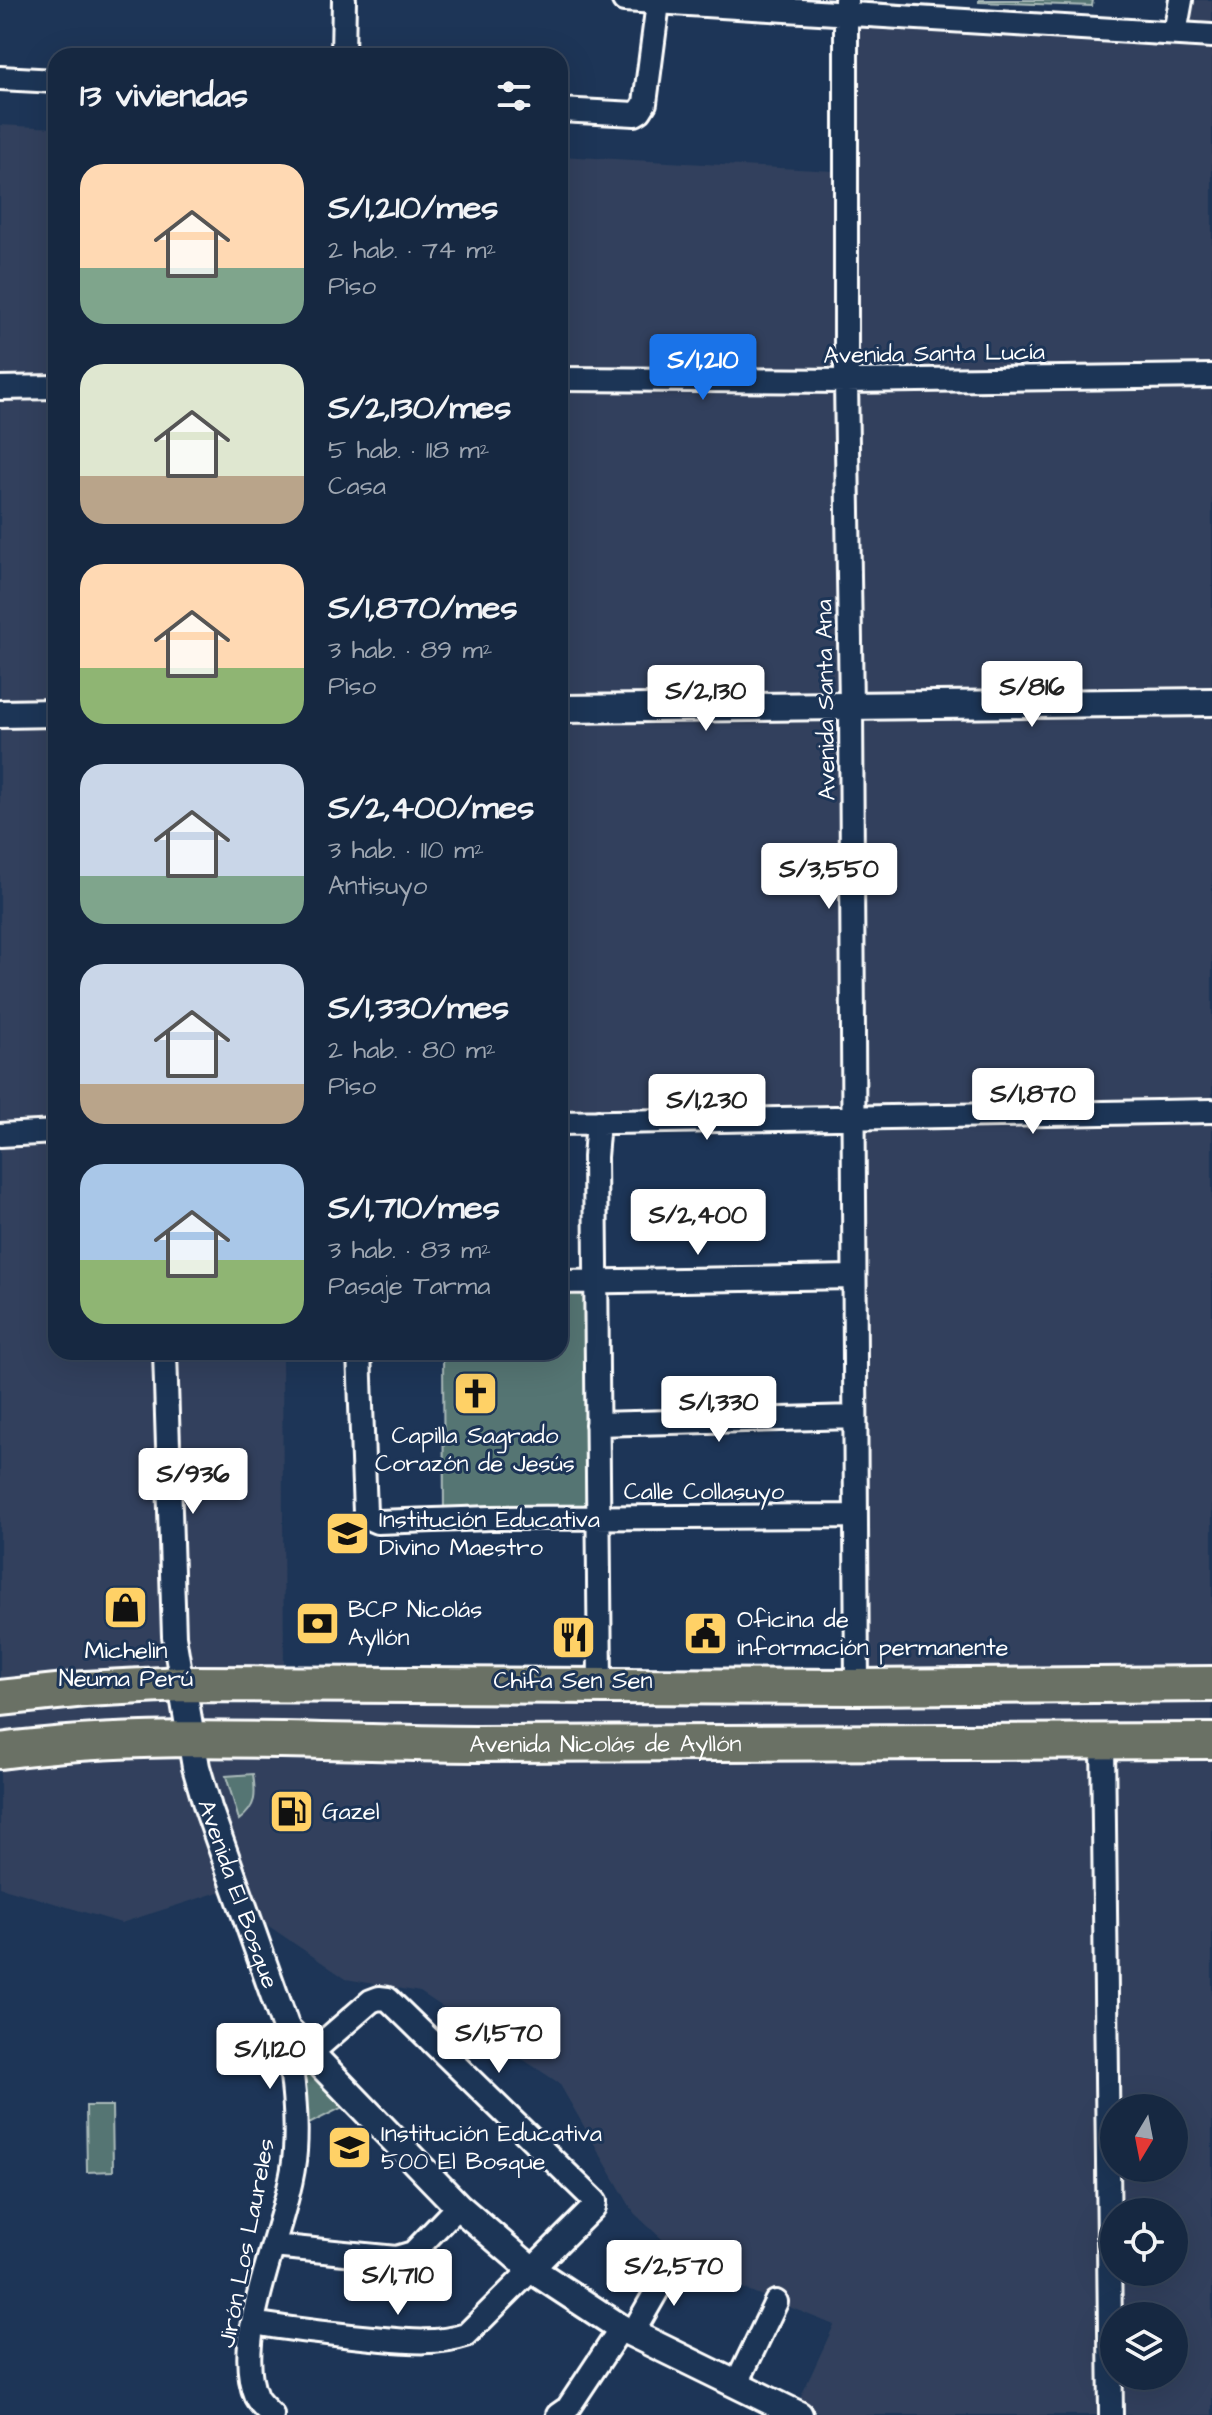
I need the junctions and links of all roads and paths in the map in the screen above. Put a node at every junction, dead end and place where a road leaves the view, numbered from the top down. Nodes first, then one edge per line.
1 (344, 0) edge
2 (624, 0) edge
3 (1181, 0) edge
4 (658, 3) junction
5 (845, 7) edge
6 (1175, 33) junction
7 (1212, 36) edge
8 (343, 48) edge
9 (0, 78) edge
10 (48, 81) edge
11 (568, 110) edge
12 (1212, 376) edge
13 (568, 379) edge
14 (846, 381) junction
15 (48, 387) edge
16 (0, 388) edge
17 (1212, 702) edge
18 (851, 706) junction
19 (568, 709) edge
20 (48, 713) edge
21 (0, 714) edge
22 (1212, 1111) edge
23 (853, 1116) junction
24 (598, 1122) junction
25 (568, 1123) edge
26 (48, 1132) edge
27 (0, 1135) edge
28 (854, 1277) junction
29 (568, 1282) edge
30 (596, 1282) junction
31 (165, 1360) edge
32 (359, 1360) edge
33 (855, 1417) junction
34 (597, 1424) junction
35 (855, 1516) junction
36 (599, 1518) junction
37 (182, 1684) junction
38 (1212, 1684) edge
39 (600, 1686) junction
40 (857, 1687) junction
41 (0, 1698) edge
42 (190, 1739) junction
43 (1103, 1741) junction
44 (1212, 1741) edge
45 (0, 1751) edge
46 (286, 2028) junction
47 (310, 2054) junction
48 (458, 2206) junction
49 (273, 2246) junction
50 (675, 2259) dead end
51 (531, 2269) junction
52 (776, 2302) dead end
53 (253, 2323) junction
54 (627, 2331) junction
55 (736, 2385) junction
56 (272, 2415) edge
57 (558, 2415) edge
58 (799, 2415) edge
59 (1111, 2415) edge

1 - 8 street
2 - 4 street
3 - 6 street
4 - 5 street
4 - 11 street
5 - 6 street
5 - 14 street, Avenida Santa Ana
6 - 7 street
9 - 10 street
12 - 14 street, Avenida Santa Lucía
13 - 14 street, Avenida Santa Lucía
14 - 18 street, Avenida Santa Ana
15 - 16 street
17 - 18 street
18 - 19 street
18 - 23 street, Avenida Santa Ana
20 - 21 street
22 - 23 street
23 - 24 street
23 - 28 street, Avenida Santa Ana
24 - 25 street
24 - 30 street
26 - 27 street
28 - 30 street
28 - 33 street, Avenida Santa Ana
29 - 30 street
30 - 34 street
31 - 37 street
32 - 36 street, Calle Collasuyo
33 - 34 street
33 - 35 street, Avenida Santa Ana
34 - 36 street
35 - 36 street, Calle Collasuyo
35 - 40 street, Avenida Santa Ana
36 - 39 street
37 - 39 main road
37 - 41 main road
37 - 42 street, Avenida El Bosque
38 - 40 main road
39 - 40 main road
42 - 43 main road, Avenida Nicolás de Ayllón
42 - 45 main road, Avenida Nicolás de Ayllón
42 - 46 street, Avenida El Bosque
43 - 44 main road, Avenida Nicolás de Ayllón
43 - 59 street
46 - 47 street, Avenida El Bosque
46 - 49 street, Jirón Los Laureles
47 - 48 street, Avenida El Bosque
47 - 51 street
48 - 49 street
48 - 51 street, Avenida El Bosque
49 - 53 street, Jirón Los Laureles
50 - 54 street
51 - 53 street
51 - 54 street, Avenida El Bosque
52 - 55 street
53 - 56 street, Jirón Los Laureles
54 - 55 street, Avenida El Bosque
54 - 57 street
55 - 58 street, Avenida El Bosque

